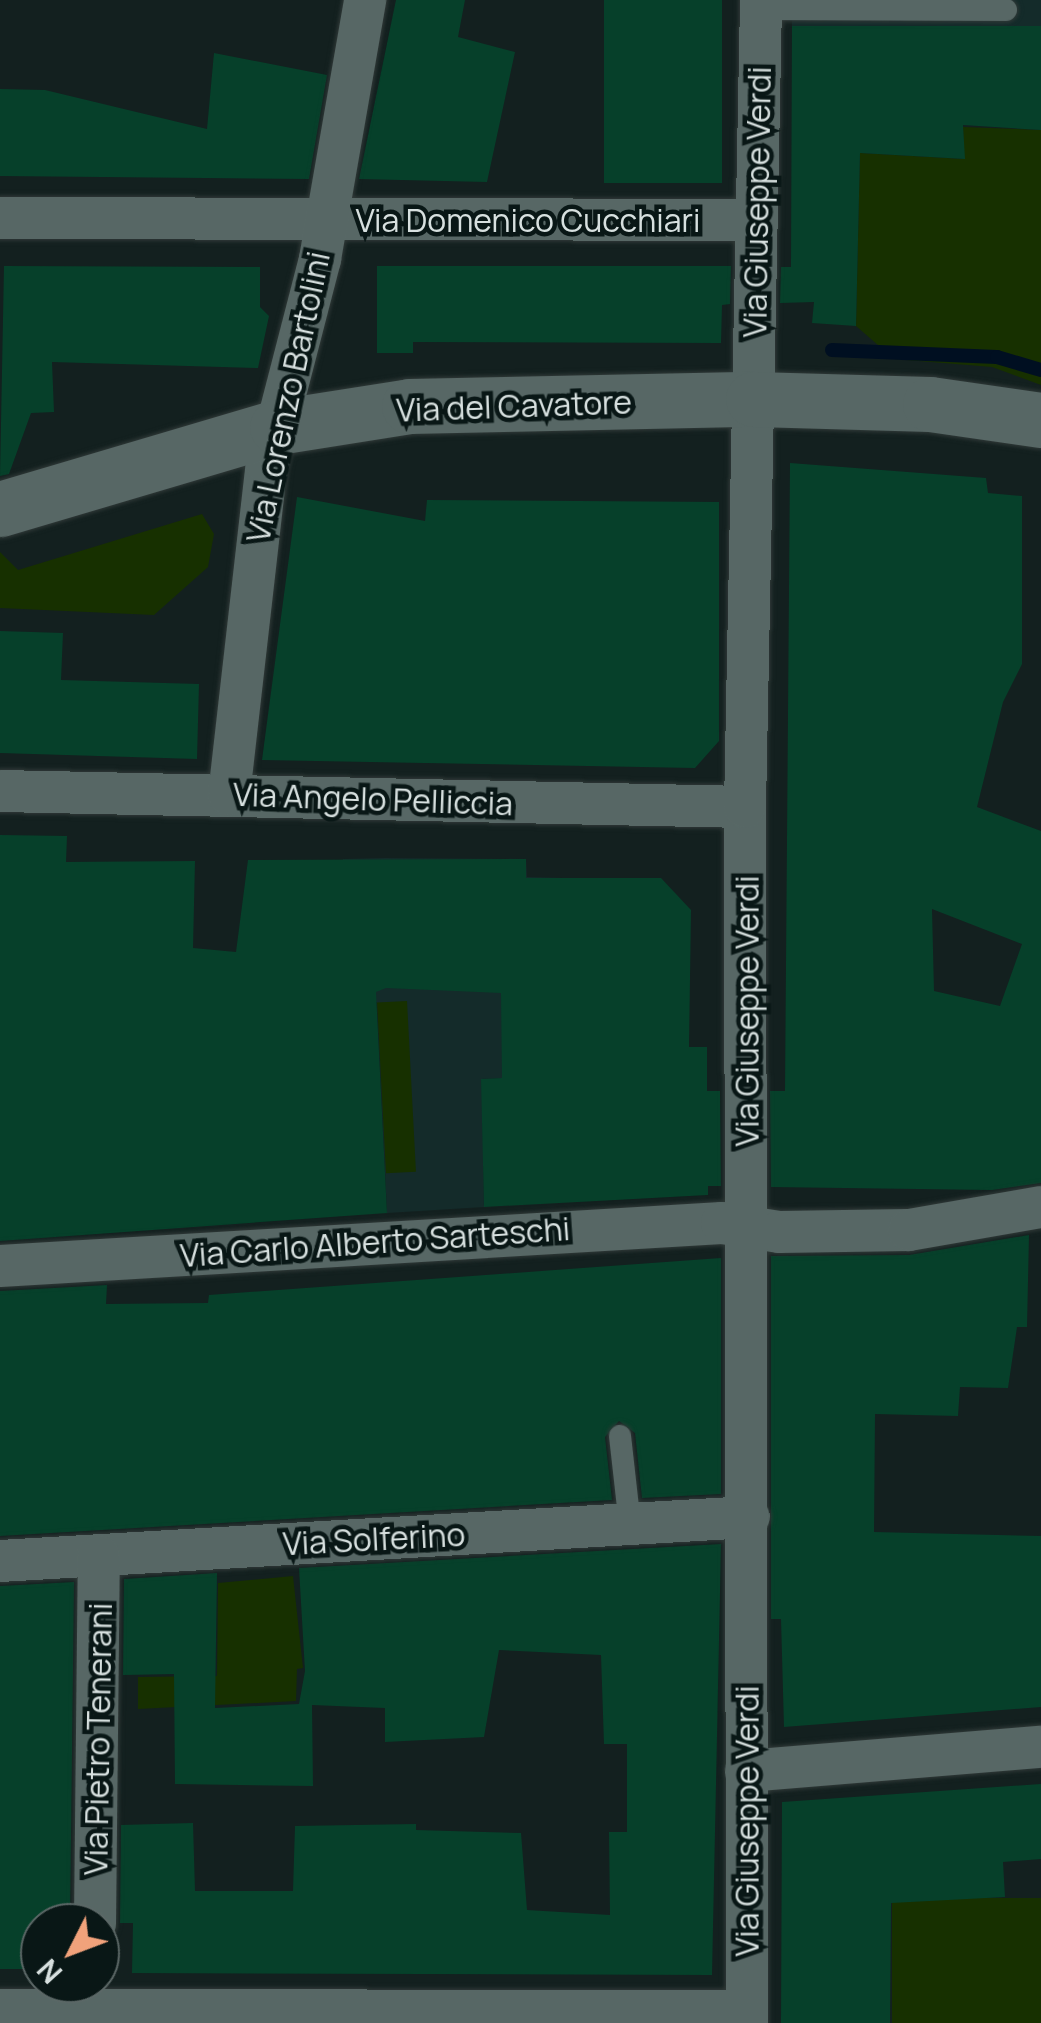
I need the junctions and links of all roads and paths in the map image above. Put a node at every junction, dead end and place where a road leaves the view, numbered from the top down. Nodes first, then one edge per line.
1 (365, 0) edge
2 (761, 5) edge
3 (1006, 10) dead end
4 (0, 218) edge
5 (326, 218) junction
6 (755, 220) junction
7 (753, 399) junction
8 (1041, 420) edge
9 (277, 426) junction
10 (0, 509) edge
11 (0, 791) edge
12 (229, 796) junction
13 (745, 807) junction
14 (1041, 1207) edge
15 (750, 1227) junction
16 (0, 1266) edge
17 (620, 1436) dead end
18 (749, 1517) junction
19 (630, 1524) junction
20 (100, 1556) junction
21 (0, 1561) edge
22 (1041, 1747) edge
23 (746, 1771) junction
24 (95, 1903) edge
25 (120, 1997) edge
26 (47, 2003) edge
27 (0, 2010) edge
28 (747, 2017) edge

1 - 5 street, Via Lorenzo Bartolini
2 - 3 lane
2 - 6 street, Via Giuseppe Verdi
4 - 5 street, Via Domenico Cucchiari
5 - 6 street, Via Domenico Cucchiari
5 - 9 street, Via Lorenzo Bartolini
6 - 7 street, Via Giuseppe Verdi
7 - 8 main road, Via del Cavatore
7 - 9 main road, Via del Cavatore
7 - 13 street, Via Giuseppe Verdi
9 - 10 main road, Via del Cavatore
9 - 12 street, Via Lorenzo Bartolini
11 - 12 street, Via Angelo Pelliccia
12 - 13 street, Via Angelo Pelliccia
13 - 15 street, Via Giuseppe Verdi
14 - 15 street, Via Carlo Alberto Sarteschi
15 - 16 street, Via Carlo Alberto Sarteschi
15 - 18 street, Via Giuseppe Verdi
17 - 19 lane
18 - 19 street, Via Solferino
18 - 23 street, Via Giuseppe Verdi
19 - 20 street, Via Solferino
20 - 21 street, Via Solferino
20 - 24 street, Via Pietro Tenerani
22 - 23 street
23 - 28 street, Via Giuseppe Verdi
25 - 28 street
26 - 27 street

